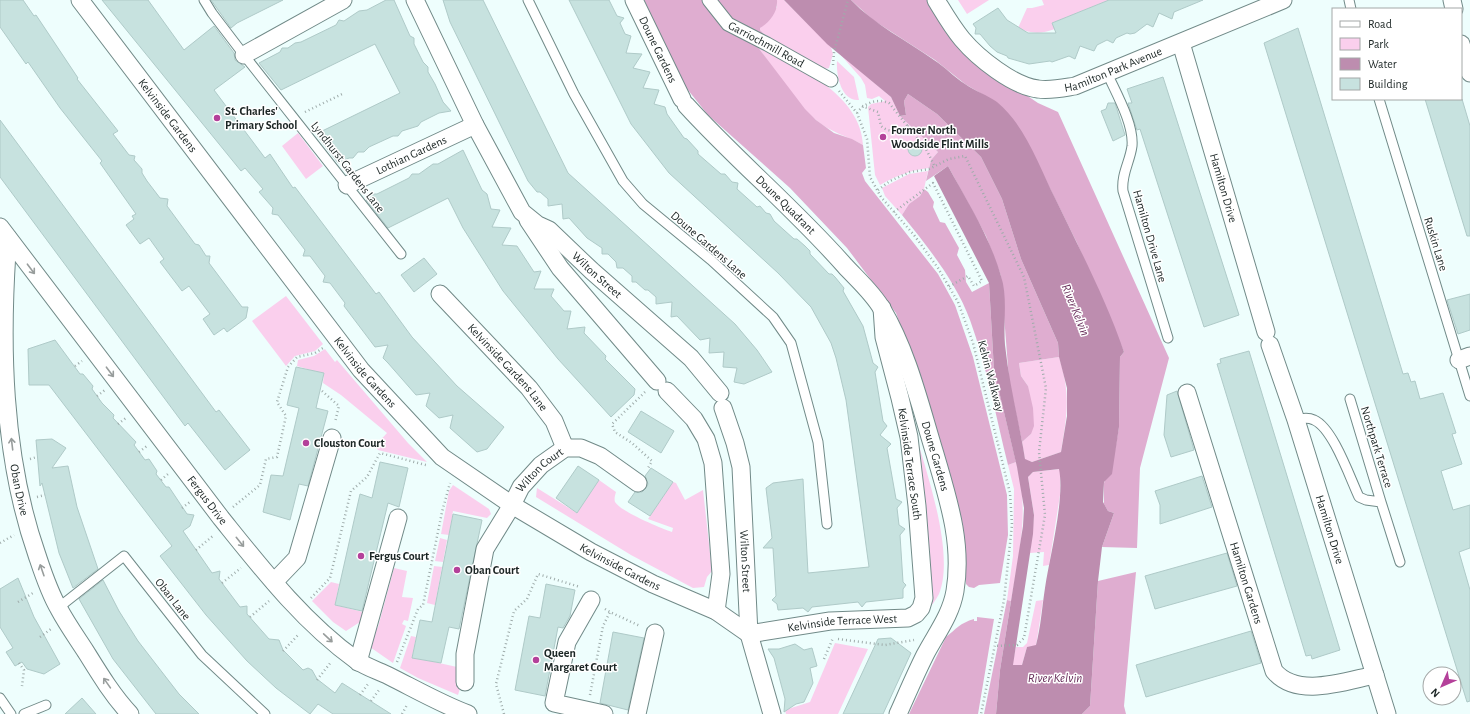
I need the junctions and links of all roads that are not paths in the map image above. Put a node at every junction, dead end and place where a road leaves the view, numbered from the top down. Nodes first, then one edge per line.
1 (80, 0) edge
2 (204, 0) edge
3 (343, 0) edge
4 (416, 0) edge
5 (528, 0) edge
6 (634, 0) edge
7 (709, 0) edge
8 (936, 0) edge
9 (1283, 0) edge
10 (1181, 43) junction
11 (1462, 47) edge
12 (244, 55) junction
13 (1107, 73) junction
14 (1470, 73) edge
15 (831, 80) road end
16 (1379, 100) edge
17 (684, 102) joint
18 (475, 125) junction
19 (347, 185) junction
20 (522, 212) junction
21 (4, 232) edge
22 (401, 254) dead end
23 (440, 294) dead end
24 (882, 308) junction
25 (1168, 338) dead end
26 (1464, 358) edge
27 (1187, 393) dead end
28 (1470, 396) edge
29 (1350, 399) dead end
30 (1296, 420) junction
31 (332, 438) road end
32 (565, 448) junction
33 (638, 483) road end
34 (1381, 502) junction
35 (512, 505) junction
36 (398, 518) dead end
37 (827, 524) dead end
38 (1400, 562) dead end
39 (274, 582) junction
40 (924, 598) joint
41 (591, 600) dead end
42 (58, 608) junction
43 (716, 611) junction
44 (655, 633) road end
45 (749, 634) junction
46 (358, 662) junction
47 (1375, 675) junction
48 (465, 682) dead end
49 (0, 698) edge
50 (46, 705) dead end
51 (11, 714) edge
52 (24, 714) edge
53 (130, 714) edge
54 (265, 714) edge
55 (468, 714) edge
56 (604, 714) edge
57 (637, 714) edge
58 (772, 714) edge
59 (898, 714) edge
60 (1387, 714) edge

1 - 35 street, Kelvinside Gardens
2 - 12 lane, Lyndhurst Gardens Lane
3 - 12 street
4 - 18 street, Wilton Street
5 - 37 lane, Doune Gardens Lane
6 - 17 street, Doune Gardens
7 - 15 street, Garriochmill Road
8 - 13 street, Hamilton Park Avenue
9 - 10 street, Hamilton Park Avenue
10 - 13 street, Hamilton Park Avenue
10 - 30 street, Hamilton Drive
11 - 14 street
12 - 19 lane, Lyndhurst Gardens Lane
13 - 25 lane, Hamilton Drive Lane
16 - 26 lane, Ruskin Lane
17 - 24 street, Doune Quadrant
18 - 19 street, Lothian Gardens
18 - 20 street, Wilton Street
19 - 22 lane, Lyndhurst Gardens Lane
20 - 43 street, Wilton Street
20 - 45 street, Wilton Street
21 -> 39 street, Fergus Drive
42 -> 21 street, Oban Drive
23 - 32 street, Kelvinside Gardens Lane
24 - 40 street, Kelvinside Terrace South
24 - 59 street, Doune Gardens
26 - 28 lane, Ruskin Lane
27 - 47 street, Hamilton Gardens
29 - 34 lane, Northpark Terrace
30 - 34 lane, Northpark Terrace
30 - 47 street, Hamilton Drive
31 - 39 street
32 - 33 street, Wilton Court
32 - 35 street, Wilton Court
34 - 38 lane, Northpark Terrace
35 - 43 street, Kelvinside Gardens
35 - 48 street
36 - 46 street
39 -> 46 street, Fergus Drive
40 - 45 street, Kelvinside Terrace West
41 - 56 street
53 -> 42 street, Oban Drive
42 - 54 lane, Oban Lane
43 - 45 street, Kelvinside Gardens
44 - 57 street
45 - 58 street, Wilton Street
46 - 55 street, Fergus Drive
47 - 60 street, Hamilton Drive
49 - 51 lane
50 - 52 lane

